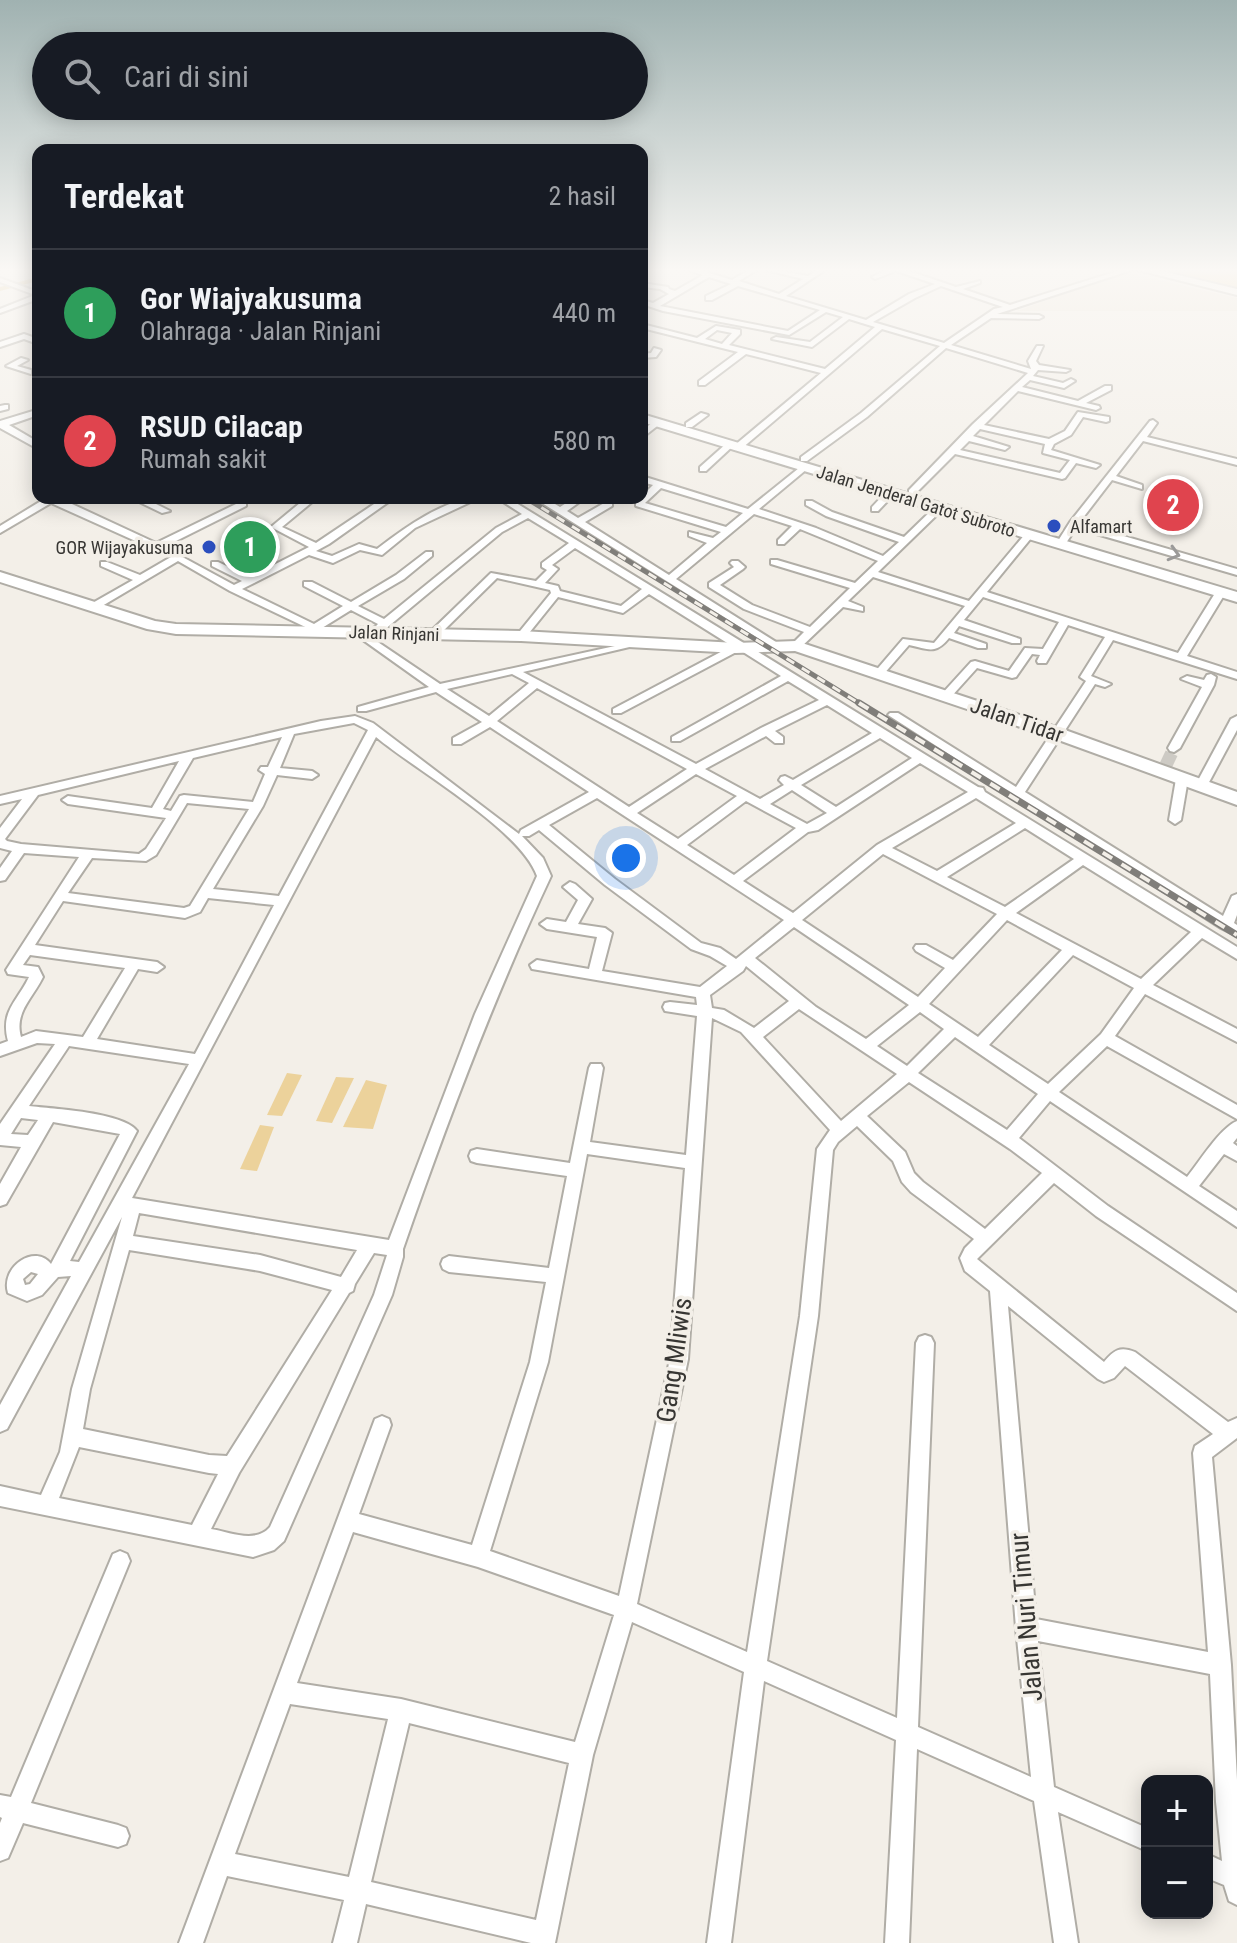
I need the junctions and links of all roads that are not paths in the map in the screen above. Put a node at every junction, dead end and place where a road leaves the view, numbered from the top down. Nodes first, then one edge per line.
1 (735, 359) edge
2 (764, 359) edge
3 (768, 359) edge
4 (842, 359) edge
5 (930, 359) edge
6 (990, 359) edge
7 (1033, 359) edge
8 (28, 363) dead end
9 (755, 365) dead end
10 (18, 369) dead end
11 (1066, 370) dead end
12 (826, 372) junction
13 (1032, 372) junction
14 (1071, 381) dead end
15 (702, 383) dead end
16 (1016, 388) junction
17 (1108, 388) dead end
18 (1080, 409) junction
19 (1067, 411) dead end
20 (648, 413) edge
21 (32, 414) edge
22 (704, 415) dead end
23 (649, 421) edge
24 (1153, 423) dead end
25 (1104, 424) dead end
26 (1, 425) edge
27 (689, 425) junction
28 (976, 426) junction
29 (32, 434) edge
30 (22, 437) junction
31 (965, 437) junction
32 (1141, 438) junction
33 (32, 443) edge
34 (1055, 443) junction
35 (737, 444) junction
36 (1005, 447) dead end
37 (954, 451) junction
38 (1236, 459) edge
39 (1075, 460) junction
40 (804, 463) junction
41 (1096, 465) dead end
42 (703, 469) dead end
43 (1111, 477) junction
44 (648, 481) edge
45 (659, 485) junction
46 (1139, 487) dead end
47 (891, 492) junction
48 (912, 492) junction
49 (648, 495) edge
50 (809, 503) dead end
51 (44, 504) edge
52 (63, 504) edge
53 (151, 504) edge
54 (243, 504) edge
55 (305, 504) edge
56 (379, 504) edge
57 (461, 504) edge
58 (511, 504) edge
59 (549, 504) edge
60 (571, 504) edge
61 (609, 504) dead end
62 (639, 504) edge
63 (940, 507) junction
64 (875, 509) dead end
65 (165, 511) dead end
66 (561, 511) junction
67 (751, 511) junction
68 (527, 515) junction
69 (579, 522) junction
70 (798, 525) junction
71 (0, 530) edge
72 (728, 531) junction
73 (692, 534) dead end
74 (1029, 535) junction
75 (1067, 535) junction
76 (906, 541) junction
77 (714, 542) junction
78 (781, 542) dead end
79 (574, 544) junction
80 (156, 547) junction
81 (312, 549) junction
82 (429, 554) dead end
83 (178, 557) junction
84 (884, 560) junction
85 (774, 562) dead end
86 (735, 563) dead end
87 (104, 564) dead end
88 (215, 564) dead end
89 (1237, 572) edge
90 (872, 573) junction
91 (0, 577) edge
92 (140, 579) junction
93 (669, 580) junction
94 (250, 581) junction
95 (308, 584) dead end
96 (538, 585) junction
97 (856, 587) junction
98 (1237, 587) edge
99 (234, 589) junction
100 (649, 589) junction
101 (1221, 592) junction
102 (556, 593) junction
103 (983, 594) junction
104 (1237, 597) edge
105 (840, 602) junction
106 (972, 605) junction
107 (93, 607) junction
108 (352, 607) junction
109 (859, 609) dead end
110 (1065, 621) junction
111 (958, 622) junction
112 (317, 630) junction
113 (373, 630) junction
114 (811, 631) junction
115 (948, 634) junction
116 (433, 635) junction
117 (1111, 635) junction
118 (521, 636) junction
119 (1016, 641) dead end
120 (638, 643) junction
121 (787, 646) junction
122 (982, 646) dead end
123 (739, 648) junction
124 (1180, 658) junction
125 (1215, 669) junction
126 (514, 671) junction
127 (878, 674) junction
128 (1237, 676) edge
129 (787, 677) junction
130 (1187, 679) dead end
131 (1092, 680) junction
132 (536, 683) junction
133 (1105, 684) dead end
134 (1208, 685) junction
135 (438, 688) junction
136 (946, 696) junction
137 (826, 701) junction
138 (362, 709) dead end
139 (617, 711) dead end
140 (894, 715) dead end
141 (1237, 719) edge
142 (488, 723) junction
143 (374, 729) junction
144 (765, 730) junction
145 (289, 733) junction
146 (879, 734) junction
147 (1059, 734) junction
148 (676, 739) dead end
149 (779, 740) dead end
150 (457, 741) dead end
151 (1174, 748) tunnel mouth
152 (188, 756) junction
153 (919, 758) junction
154 (696, 769) junction
155 (269, 770) junction
156 (312, 775) dead end
157 (1182, 779) junction
158 (787, 781) junction
159 (1201, 786) junction
160 (979, 791) junction
161 (1019, 792) junction
162 (33, 793) junction
163 (597, 793) junction
164 (747, 795) junction
165 (167, 797) junction
166 (184, 799) junction
167 (1237, 799) edge
168 (0, 800) edge
169 (68, 800) dead end
170 (762, 803) junction
171 (257, 806) junction
172 (835, 812) junction
173 (155, 813) junction
174 (628, 813) junction
175 (174, 815) junction
176 (1175, 820) dead end
177 (1026, 822) junction
178 (541, 825) junction
179 (805, 828) junction
180 (525, 833) dead end
181 (0, 838) edge
182 (678, 845) junction
183 (21, 848) junction
184 (882, 848) junction
185 (89, 853) junction
186 (1084, 858) junction
187 (5, 863) edge
188 (0, 877) edge
189 (937, 877) junction
190 (610, 882) junction
191 (733, 882) junction
192 (570, 887) dead end
193 (204, 893) junction
194 (59, 896) junction
195 (585, 899) junction
196 (1237, 899) edge
197 (283, 901) junction
198 (1004, 915) junction
199 (791, 920) junction
200 (547, 924) dead end
201 (570, 927) junction
202 (1232, 928) edge
203 (1201, 931) junction
204 (921, 948) dead end
205 (25, 949) junction
206 (1071, 949) junction
207 (1237, 954) edge
208 (743, 963) junction
209 (134, 964) junction
210 (537, 965) dead end
211 (157, 967) dead end
212 (956, 968) junction
213 (6, 969) edge
214 (594, 975) junction
215 (1142, 987) junction
216 (799, 1001) junction
217 (704, 1003) junction
218 (919, 1005) junction
219 (670, 1007) dead end
220 (955, 1028) junction
221 (755, 1035) junction
222 (1237, 1036) edge
223 (1106, 1038) junction
224 (66, 1039) junction
225 (88, 1041) junction
226 (16, 1044) junction
227 (980, 1045) junction
228 (866, 1047) junction
229 (0, 1050) edge
230 (199, 1060) junction
231 (596, 1068) dead end
232 (909, 1073) junction
233 (1048, 1093) junction
234 (16, 1111) junction
235 (1237, 1113) edge
236 (49, 1115) junction
237 (858, 1117) junction
238 (1237, 1127) edge
239 (840, 1130) junction
240 (0, 1138) edge
241 (1009, 1139) junction
242 (32, 1142) junction
243 (1221, 1144) junction
244 (581, 1147) junction
245 (1237, 1154) edge
246 (477, 1156) dead end
247 (694, 1163) junction
248 (575, 1171) junction
249 (1054, 1172) junction
250 (1189, 1187) junction
251 (0, 1199) edge
252 (126, 1204) junction
253 (1237, 1220) edge
254 (986, 1239) junction
255 (123, 1242) junction
256 (369, 1246) junction
257 (394, 1250) junction
258 (449, 1264) dead end
259 (84, 1270) junction
260 (52, 1272) junction
261 (556, 1276) junction
262 (347, 1286) junction
263 (7, 1289) edge
264 (998, 1289) junction
265 (1237, 1303) edge
266 (925, 1343) dead end
267 (0, 1423) edge
268 (382, 1425) dead end
269 (1233, 1430) edge
270 (72, 1436) junction
271 (232, 1466) junction
272 (0, 1496) edge
273 (46, 1506) junction
274 (346, 1520) junction
275 (197, 1535) junction
276 (478, 1557) junction
277 (120, 1561) dead end
278 (626, 1609) junction
279 (1026, 1628) junction
280 (756, 1665) junction
281 (1220, 1665) junction
282 (283, 1692) junction
283 (401, 1710) junction
284 (906, 1733) junction
285 (1230, 1739) edge
286 (582, 1755) junction
287 (1044, 1796) junction
288 (8, 1808) edge
289 (118, 1836) dead end
290 (1141, 1837) edge
291 (0, 1850) edge
292 (221, 1863) junction
293 (1213, 1870) edge
294 (1236, 1883) edge
295 (359, 1891) junction
296 (544, 1938) edge
297 (191, 1943) edge
298 (345, 1943) edge
299 (719, 1943) edge
300 (897, 1943) edge
301 (1066, 1943) edge

1 - 15 street
2 - 9 street
3 - 12 street
4 - 12 street
5 - 40 street
6 - 13 street
7 - 13 street
8 - 10 street
11 - 13 street
12 - 35 street
13 - 14 street
13 - 16 street
16 - 18 street
16 - 28 street
17 - 18 street
18 - 19 street
18 - 25 street
18 - 34 street
20 - 27 street, Jalan Jenderal Gatot Subroto
21 - 26 street
22 - 27 street
23 - 35 street, Jalan Jenderal Gatot Subroto
24 - 32 street
26 - 30 street
27 - 35 street, Jalan Jenderal Gatot Subroto
28 - 31 street
28 - 34 street
29 - 30 street
30 - 33 street
31 - 36 street
31 - 37 street
32 - 38 street
32 - 43 street
34 - 39 street
35 - 40 street, Jalan Jenderal Gatot Subroto
35 - 42 street
37 - 39 street
37 - 48 street
39 - 41 street
40 - 47 street, Jalan Jenderal Gatot Subroto
40 - 48 street, Jalan Jenderal Gatot Subroto
40 - 67 street
43 - 46 street
43 - 75 street
44 - 45 street
45 - 49 street
45 - 67 street
47 - 63 street, Jalan Jenderal Gatot Subroto
47 - 64 street
48 - 75 street, Jalan Jenderal Gatot Subroto
50 - 76 street
51 - 71 street
52 - 80 street
53 - 65 street
54 - 80 street
55 - 81 street
56 - 81 street
57 - 81 street
58 - 68 street
59 - 66 street
60 - 66 street
61 - 69 street
62 - 72 street
63 - 74 street, Jalan Jenderal Gatot Subroto
63 - 76 street
66 - 69 street
67 - 70 street
67 - 72 street
68 - 79 street
68 - 113 street
69 - 93 street
70 - 78 street
70 - 84 street
72 - 77 street
73 - 77 street
74 - 75 street, Jalan Jenderal Gatot Subroto
74 - 103 street
75 -> 89 street
75 - 98 street, Jalan Jenderal Gatot Subroto
75 - 101 street, Jalan Jenderal Gatot Subroto
76 - 84 street
77 - 93 street
79 - 96 street
79 - 100 street
80 - 83 street
81 - 94 street
82 - 108 street
83 - 92 street
83 - 99 street
84 - 90 street
85 - 97 street
86 - 114 street
87 - 92 street
88 - 94 street
90 - 97 street
90 - 106 street
91 - 107 street, Jalan Rinjani
92 - 107 street
93 - 121 street
94 - 99 street
95 - 108 street
96 - 102 street
96 - 116 street
97 - 105 street
99 - 112 street
100 - 102 street
100 - 123 street
101 - 104 street, Jalan Jenderal Gatot Subroto
101 - 124 street
102 - 118 street
103 - 106 street
103 - 110 street
105 - 109 street
105 - 114 street
106 - 111 street
107 - 112 street, Jalan Rinjani
108 - 112 street
108 - 113 street
110 - 117 street
110 - 136 street
111 - 115 street
111 - 119 street
112 - 113 street, Jalan Rinjani
113 - 116 street, Jalan Rinjani
113 - 135 street
114 - 121 street
115 - 122 street
115 - 127 street
116 - 118 street, Jalan Rinjani
117 - 124 street
117 - 131 street
118 - 120 street, Jalan Rinjani
120 - 123 street, Jalan Rinjani
120 - 126 street
121 - 123 street, Jalan Rinjani
121 - 127 street, Jalan Tidar
123 - 129 street
123 - 139 street
124 - 125 street
125 - 128 street
125 - 134 street
126 - 132 street
126 - 135 street
127 - 136 street, Jalan Tidar
129 - 137 street
129 - 148 street
130 - 134 street
131 - 133 street
131 - 147 street
132 - 142 street
132 - 154 street
134 - 151 street
135 - 138 street
135 - 142 street
136 - 147 street, Jalan Tidar
137 - 144 street
137 - 146 street
140 - 161 street
141 - 159 street
142 - 150 street
142 - 163 street
143 - 145 street
143 - 197 street
143 - 257 street
144 - 149 street
144 - 154 street
145 - 152 street
145 - 155 street
146 - 153 street
146 - 158 street
147 - 157 street, Jalan Tidar
147 - 161 street
152 - 162 street
152 - 165 street
153 - 160 street
153 - 172 street
154 - 164 street
154 - 174 street
155 - 156 street
155 - 171 street
157 - 159 street, Jalan Tidar
157 - 176 street
158 - 170 street
158 - 172 street
159 - 167 street, Jalan Tidar
160 - 177 street
160 - 184 street
161 - 202 street
162 - 168 street
162 - 181 street
163 - 174 street
163 - 178 street
164 - 170 street
164 - 182 street
165 - 166 street
165 - 173 street
166 - 171 street
166 - 175 street
169 - 173 street
170 - 179 street
171 - 193 street
172 - 179 street
173 - 175 street
174 - 182 street
175 - 185 street
177 - 186 street
177 - 189 street
178 - 180 street
178 - 190 street
179 - 191 street
181 - 183 street
182 - 191 street
183 - 185 street
183 - 187 street
184 - 189 street
184 - 199 street
185 - 194 street
186 - 198 street
186 - 203 street
187 - 188 street
189 - 198 street
190 - 195 street
190 - 208 street
191 - 199 street
192 - 195 street
193 - 194 street
193 - 197 street
194 - 205 street
195 - 201 street
196 - 202 street
197 - 230 street
198 - 206 street
198 - 212 street
199 - 208 street
199 - 218 street
200 - 201 street
201 - 214 street
203 - 207 street
203 - 215 street
204 - 212 street
205 - 209 street
205 - 213 street
206 - 215 street
206 - 227 street
208 - 216 street
208 - 217 street
209 - 211 street
209 - 225 street
210 - 214 street
212 - 218 street
213 - 226 street
214 - 217 street
215 - 222 street
215 - 223 street
216 - 221 street
216 - 228 street
217 - 219 street
217 - 221 street
217 - 247 street, Gang Mliwis
218 - 220 street
218 - 228 street
220 - 227 street
220 - 232 street
221 - 239 street
223 - 233 street
223 - 235 street
224 - 225 street
224 - 226 street
224 - 234 street
225 - 230 street
226 - 229 street
227 - 233 street
228 - 232 street
230 - 252 street
231 - 244 street
232 - 237 street
232 - 241 street
233 - 241 street
233 - 250 street
234 - 236 street
234 - 240 street
236 - 242 street
236 - 260 street
237 - 239 street
237 - 254 street
238 - 243 street
239 - 280 street
240 - 242 street
241 - 249 street
242 - 251 street
243 - 245 street
243 - 250 street
244 - 247 street
244 - 248 street
246 - 248 street
247 - 278 street, Gang Mliwis
248 - 261 street
249 - 254 street
249 - 265 street
250 - 253 street
252 - 255 street
252 - 256 street
252 - 259 street
254 - 264 street
255 - 262 street
255 - 270 street
256 - 257 street
256 - 262 street
257 - 275 street
258 - 261 street
259 - 260 street
259 - 267 street
260 - 263 street
261 - 276 street
262 - 271 street
264 - 269 street
264 - 279 street, Jalan Nuri Timur
266 - 284 street
268 - 274 street
269 - 281 street
270 - 271 street
270 - 273 street
271 - 275 street
272 - 273 street
273 - 275 street
274 - 276 street
274 - 282 street
276 - 278 street
277 - 288 street
278 - 280 street
278 - 286 street, Gang Mliwis
279 - 281 street
279 - 287 street, Jalan Nuri Timur
280 - 284 street
280 - 299 street
281 - 285 street
282 - 283 street
282 - 292 street
283 - 286 street
283 - 295 street
284 - 287 street
284 - 300 street
285 - 294 street
286 - 296 street, Gang Mliwis
287 - 290 street
287 - 301 street, Jalan Nuri Timur
288 - 289 street
288 - 291 street
292 - 295 street
292 - 297 street
293 - 294 street
295 - 296 street
295 - 298 street

